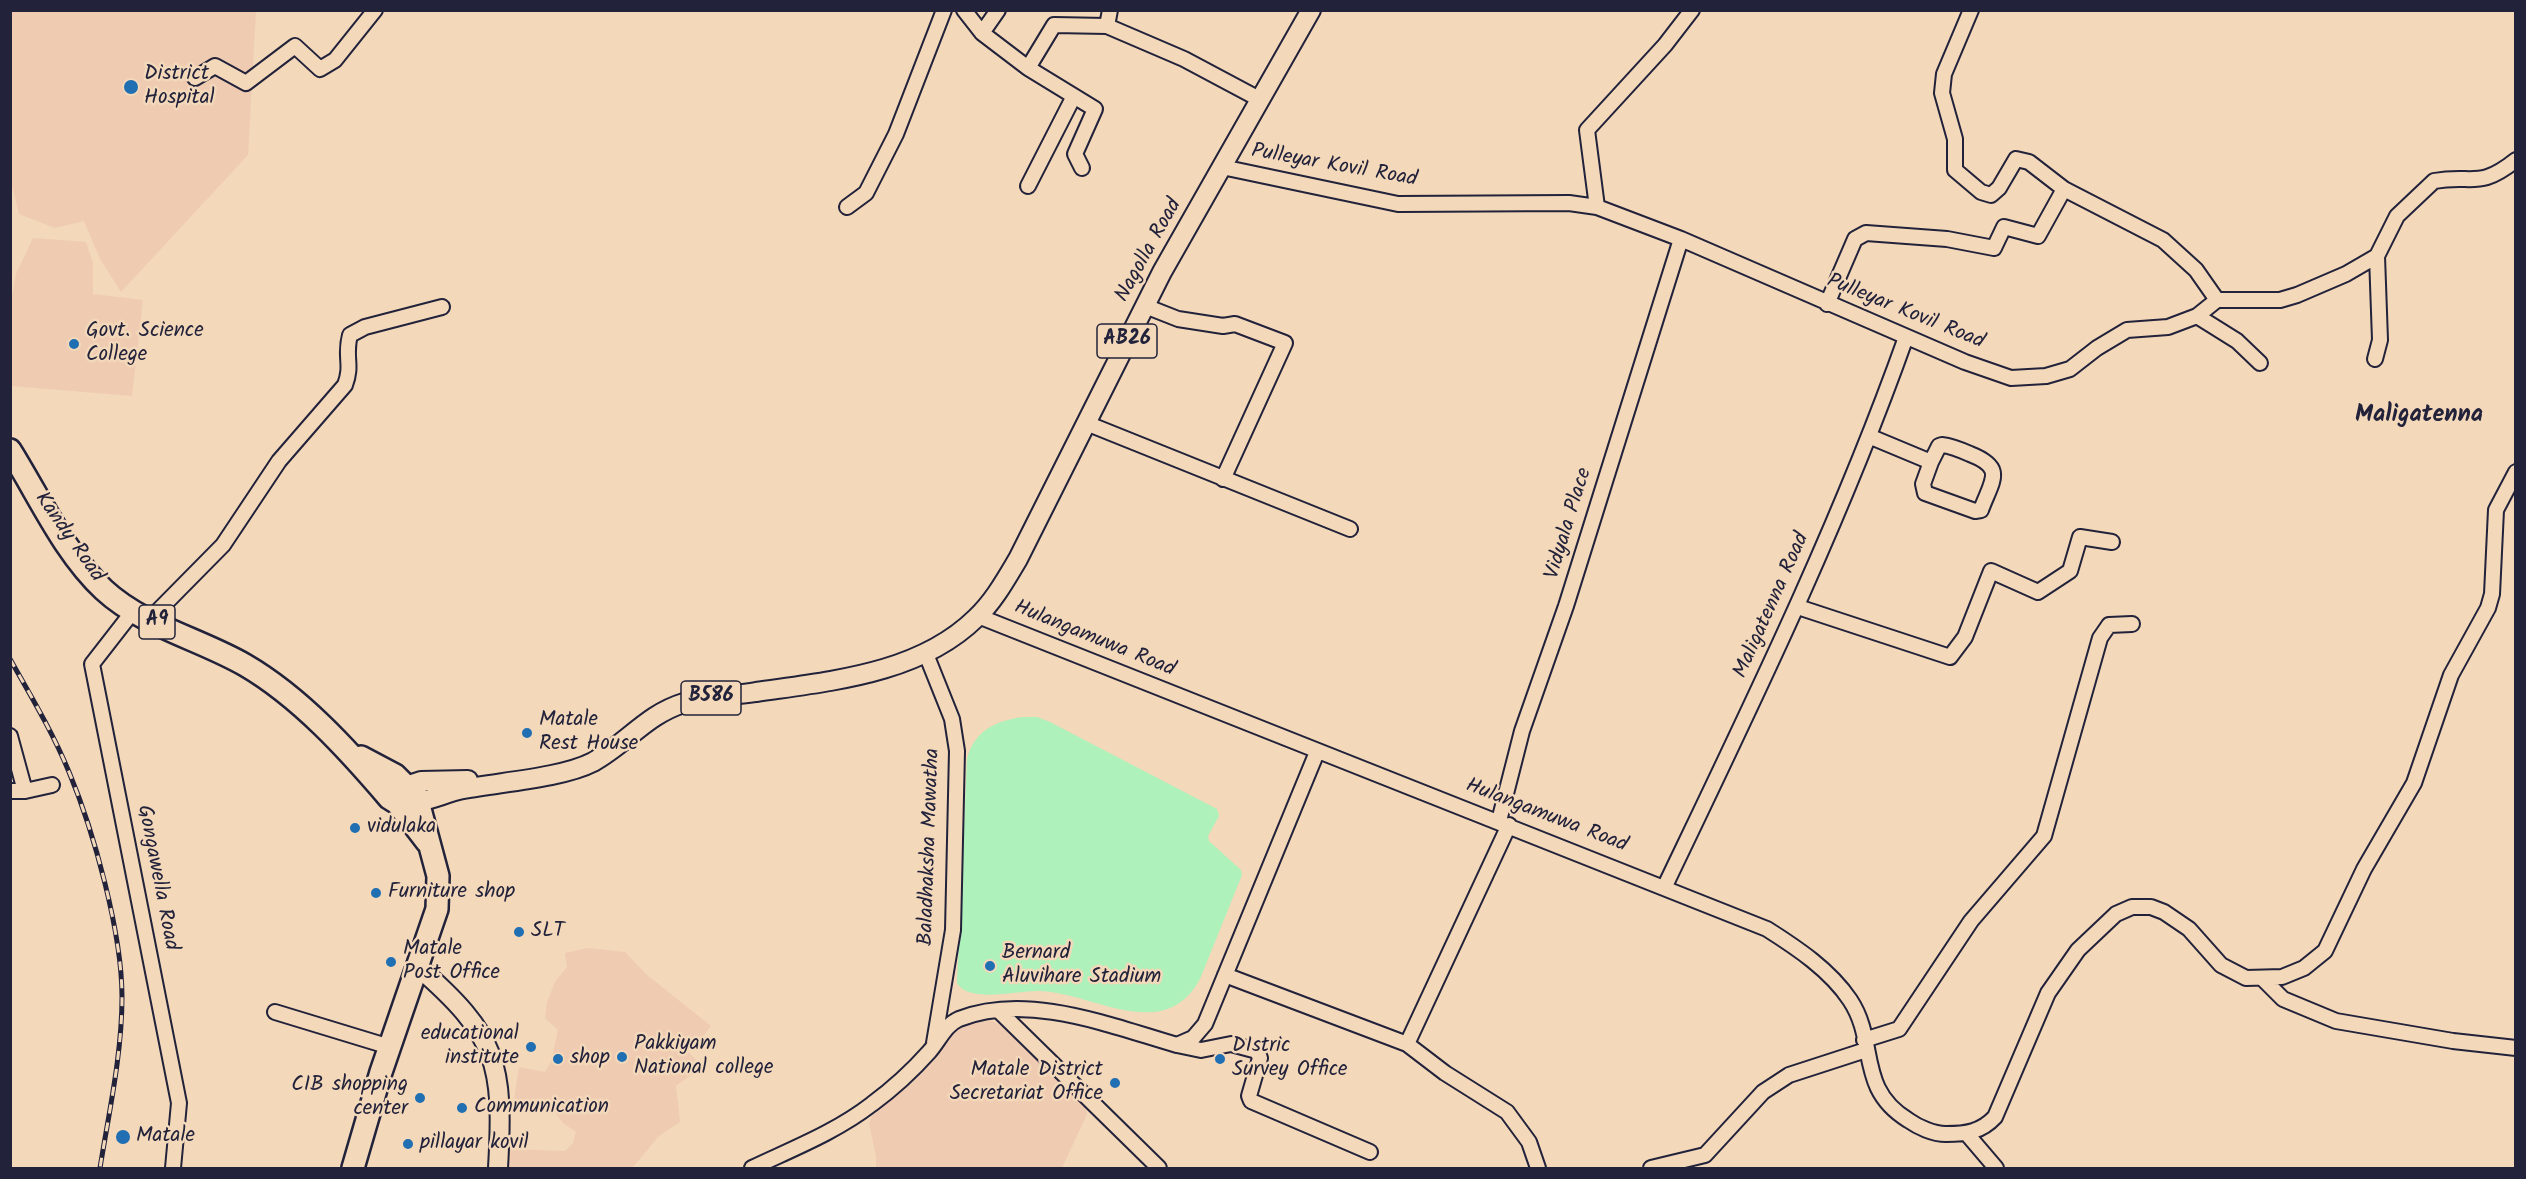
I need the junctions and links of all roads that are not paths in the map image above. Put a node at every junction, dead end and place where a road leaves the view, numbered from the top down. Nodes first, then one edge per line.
1 (375, 10) edge
2 (944, 10) edge
3 (963, 10) edge
4 (998, 10) edge
5 (1110, 10) edge
6 (1311, 10) edge
7 (1692, 10) edge
8 (1971, 10) edge
9 (1107, 26) junction
10 (982, 33) junction
11 (1028, 68) junction
12 (195, 78) dead end
13 (1074, 96) junction
14 (1261, 100) junction
15 (2516, 160) edge
16 (1222, 167) junction
17 (1082, 168) dead end
18 (1028, 186) dead end
19 (2064, 189) junction
20 (847, 207) dead end
21 (1597, 207) junction
22 (1681, 239) junction
23 (2377, 256) junction
24 (2217, 300) junction
25 (1827, 304) junction
26 (1145, 306) junction
27 (442, 307) dead end
28 (2197, 316) junction
29 (1906, 337) junction
30 (2375, 359) dead end
31 (2260, 363) dead end
32 (1086, 423) junction
33 (1871, 437) junction
34 (10, 450) edge
35 (1931, 462) junction
36 (2516, 472) edge
37 (1223, 479) junction
38 (1350, 529) dead end
39 (2112, 542) dead end
40 (1798, 607) junction
41 (142, 614) junction
42 (978, 616) junction
43 (2132, 624) dead end
44 (926, 654) junction
45 (10, 736) edge
46 (1317, 752) junction
47 (52, 785) dead end
48 (10, 791) edge
49 (25, 791) junction
50 (406, 797) junction
51 (1504, 823) junction
52 (1665, 886) junction
53 (417, 966) junction
54 (1225, 975) junction
55 (2263, 979) junction
56 (999, 1011) junction
57 (275, 1012) dead end
58 (1407, 1044) junction
59 (934, 1045) junction
60 (1177, 1045) junction
61 (1865, 1045) junction
62 (390, 1047) junction
63 (2516, 1048) edge
64 (1967, 1134) junction
65 (1370, 1152) dead end
66 (1705, 1162) edge
67 (172, 1168) edge
68 (353, 1168) edge
69 (498, 1168) edge
70 (752, 1168) edge
71 (1159, 1168) edge
72 (1538, 1168) edge
73 (1651, 1168) edge
74 (1996, 1168) edge

1 - 12 street
2 - 20 street
3 - 10 street
4 - 10 street
5 - 9 street
6 - 14 main road, Nagolla Road / AB26
7 - 21 street
8 - 19 street
9 - 11 street
9 - 14 street
10 - 11 street
11 - 13 street
13 - 17 street
13 - 18 street
14 - 16 main road, Nagolla Road / AB26
15 - 23 street
16 - 21 street, Pulleyar Kovil Road
16 - 26 main road, Nagolla Road / AB26
19 - 24 street
19 - 25 street
21 - 22 street, Pulleyar Kovil Road
22 - 25 street, Pulleyar Kovil Road
22 - 51 street, Vidyala Place
23 - 24 street
23 - 30 street
24 - 28 street, Pulleyar Kovil Road
25 - 29 street, Pulleyar Kovil Road
26 - 32 main road, Nagolla Road / AB26
26 - 37 street
27 - 41 street, Gongawella Road
28 - 29 street, Pulleyar Kovil Road
28 - 31 street
29 - 33 street, Maligatenna Road
32 - 37 street
32 - 42 main road, Nagolla Road / AB26
33 - 35 street
33 - 40 street, Maligatenna Road
34 - 41 highway, Kandy Road / A9
35 - 35 street
36 - 55 street
37 - 38 street
39 - 40 street
40 - 52 street, Maligatenna Road
41 - 50 highway, Kandy Road / A9
41 - 67 street, Gongawella Road
42 - 44 main road, Nagolla Road / AB26
42 - 46 street, Hulangamuwa Road
43 - 61 street
44 - 50 main road, B586
44 - 59 street, Baladhaksha Mawatha
45 - 49 street
46 - 51 street, Hulangamuwa Road
46 - 54 street
47 - 49 street
48 - 49 street
50 - 53 highway, Kandy Road / A9
51 - 52 street, Hulangamuwa Road
51 - 58 street, Vidyala Place
52 - 61 street, Hulangamuwa Road
53 - 62 highway, A9
53 - 69 main road
54 - 58 street
54 - 60 street
55 - 63 street
55 - 64 street
56 - 59 street
56 - 60 street
56 - 71 street
57 - 62 street
58 - 72 street
59 - 70 street
60 - 65 street
61 - 64 street, Hulangamuwa Road
61 - 66 street
62 - 68 highway, A9
64 - 74 street
66 - 73 street

